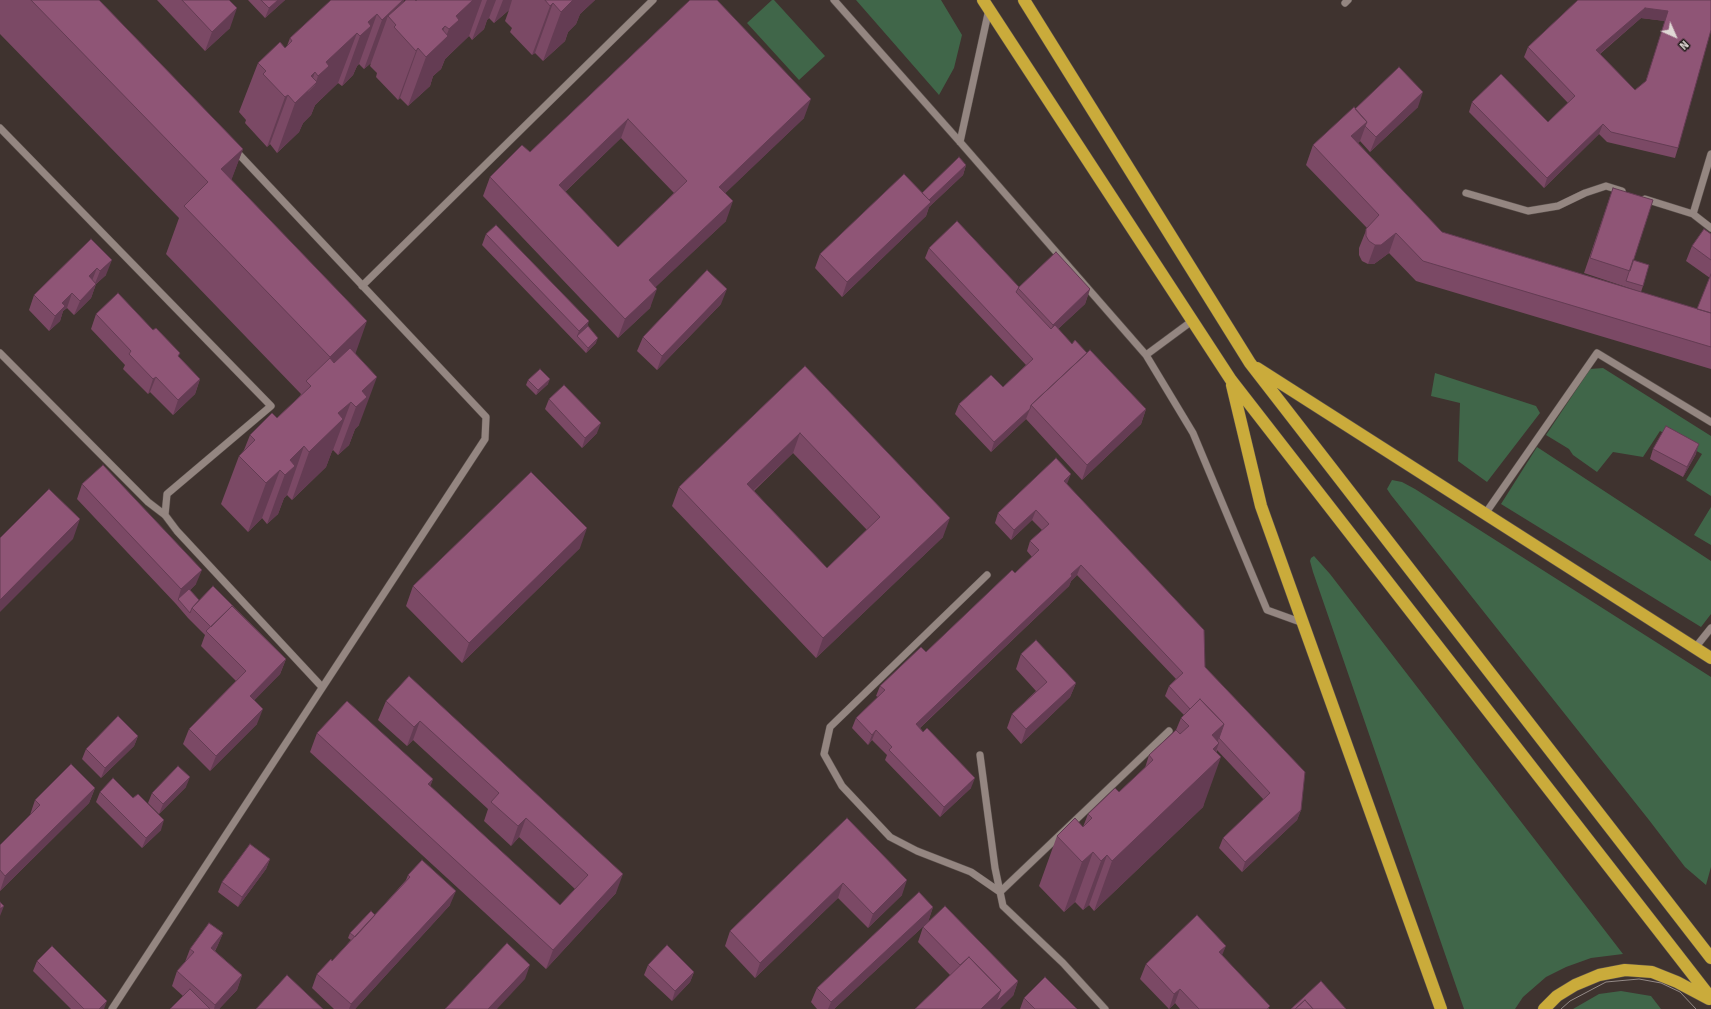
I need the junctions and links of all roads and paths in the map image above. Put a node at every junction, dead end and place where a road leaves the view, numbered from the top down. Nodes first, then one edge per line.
1 (653, 0) edge
2 (834, 0) edge
3 (1024, 0) edge
4 (986, 5) edge
5 (0, 128) edge
6 (960, 142) junction
7 (228, 143) edge
8 (1711, 154) edge
9 (1466, 193) dead end
10 (1693, 214) junction
11 (1711, 228) edge
12 (362, 286) junction
13 (1192, 321) junction
14 (0, 353) edge
15 (1146, 355) junction
16 (1250, 363) junction
17 (1231, 380) junction
18 (1711, 422) edge
19 (1485, 514) junction
20 (165, 515) junction
21 (987, 575) dead end
22 (1303, 624) junction
23 (1711, 628) edge
24 (1695, 648) junction
25 (1711, 658) edge
26 (322, 687) junction
27 (1169, 731) dead end
28 (980, 755) dead end
29 (1000, 892) junction
30 (1711, 958) edge
31 (1711, 999) edge
32 (112, 1009) edge
33 (1105, 1009) edge
34 (1441, 1009) edge
35 (1544, 1009) edge

1 - 12 street
2 - 6 street
3 - 16 highway
4 - 6 street
4 - 13 highway
5 - 20 street
6 - 15 street
7 - 12 street
8 - 10 street
9 - 10 street
10 - 11 street
12 - 26 street
13 - 15 street
13 - 17 highway
14 - 20 street
15 - 22 street
16 - 19 highway
16 - 30 highway
17 - 22 highway
17 - 31 highway
18 - 19 street
19 - 24 highway
20 - 26 street
21 - 29 street
22 - 34 highway
23 - 24 street
24 - 25 highway
26 - 32 street
27 - 29 street
28 - 29 street
29 - 33 street
31 - 35 highway

